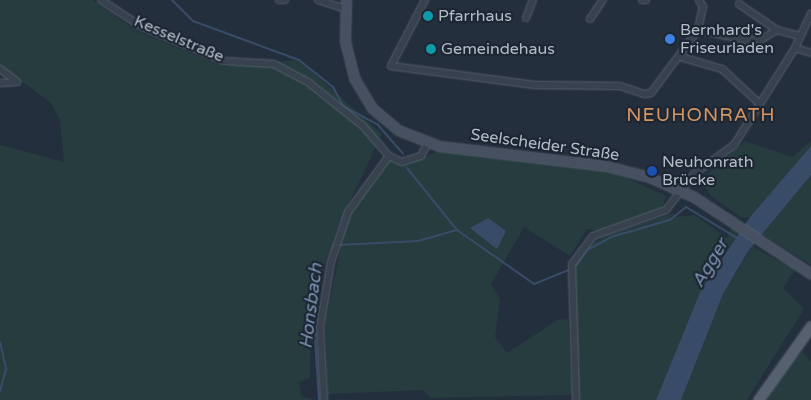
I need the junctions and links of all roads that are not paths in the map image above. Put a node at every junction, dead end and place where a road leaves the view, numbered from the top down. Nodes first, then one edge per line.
1 (101, 0) edge
2 (279, 0) edge
3 (285, 0) edge
4 (318, 0) edge
5 (425, 0) edge
6 (533, 0) edge
7 (603, 0) edge
8 (642, 0) edge
9 (646, 0) edge
10 (699, 0) edge
11 (739, 4) dead end
12 (346, 5) edge
13 (811, 13) edge
14 (526, 18) dead end
15 (590, 19) dead end
16 (698, 30) junction
17 (778, 30) junction
18 (800, 36) junction
19 (795, 48) junction
20 (811, 52) edge
21 (681, 57) junction
22 (0, 69) edge
23 (0, 84) edge
24 (759, 103) junction
25 (428, 142) junction
26 (389, 156) junction
27 (682, 190) junction
28 (811, 274) edge
29 (811, 327) edge
30 (324, 400) edge
31 (576, 400) edge
32 (759, 400) edge

1 - 26 street, Kesselstraße
2 - 3 street
4 - 12 street
5 - 21 street
6 - 14 street
7 - 15 street
8 - 9 street
10 - 16 street
11 - 17 street
12 - 25 street, Seelscheider Straße
13 - 18 street
16 - 17 street
16 - 21 street
17 - 18 street
18 - 19 street
19 - 20 street
19 - 24 street
21 - 24 street
22 - 23 street
24 - 27 street
25 - 26 street
25 - 27 street, Seelscheider Straße
26 - 30 street
27 - 28 street, Seelscheider Straße
27 - 31 street
29 - 32 main road

